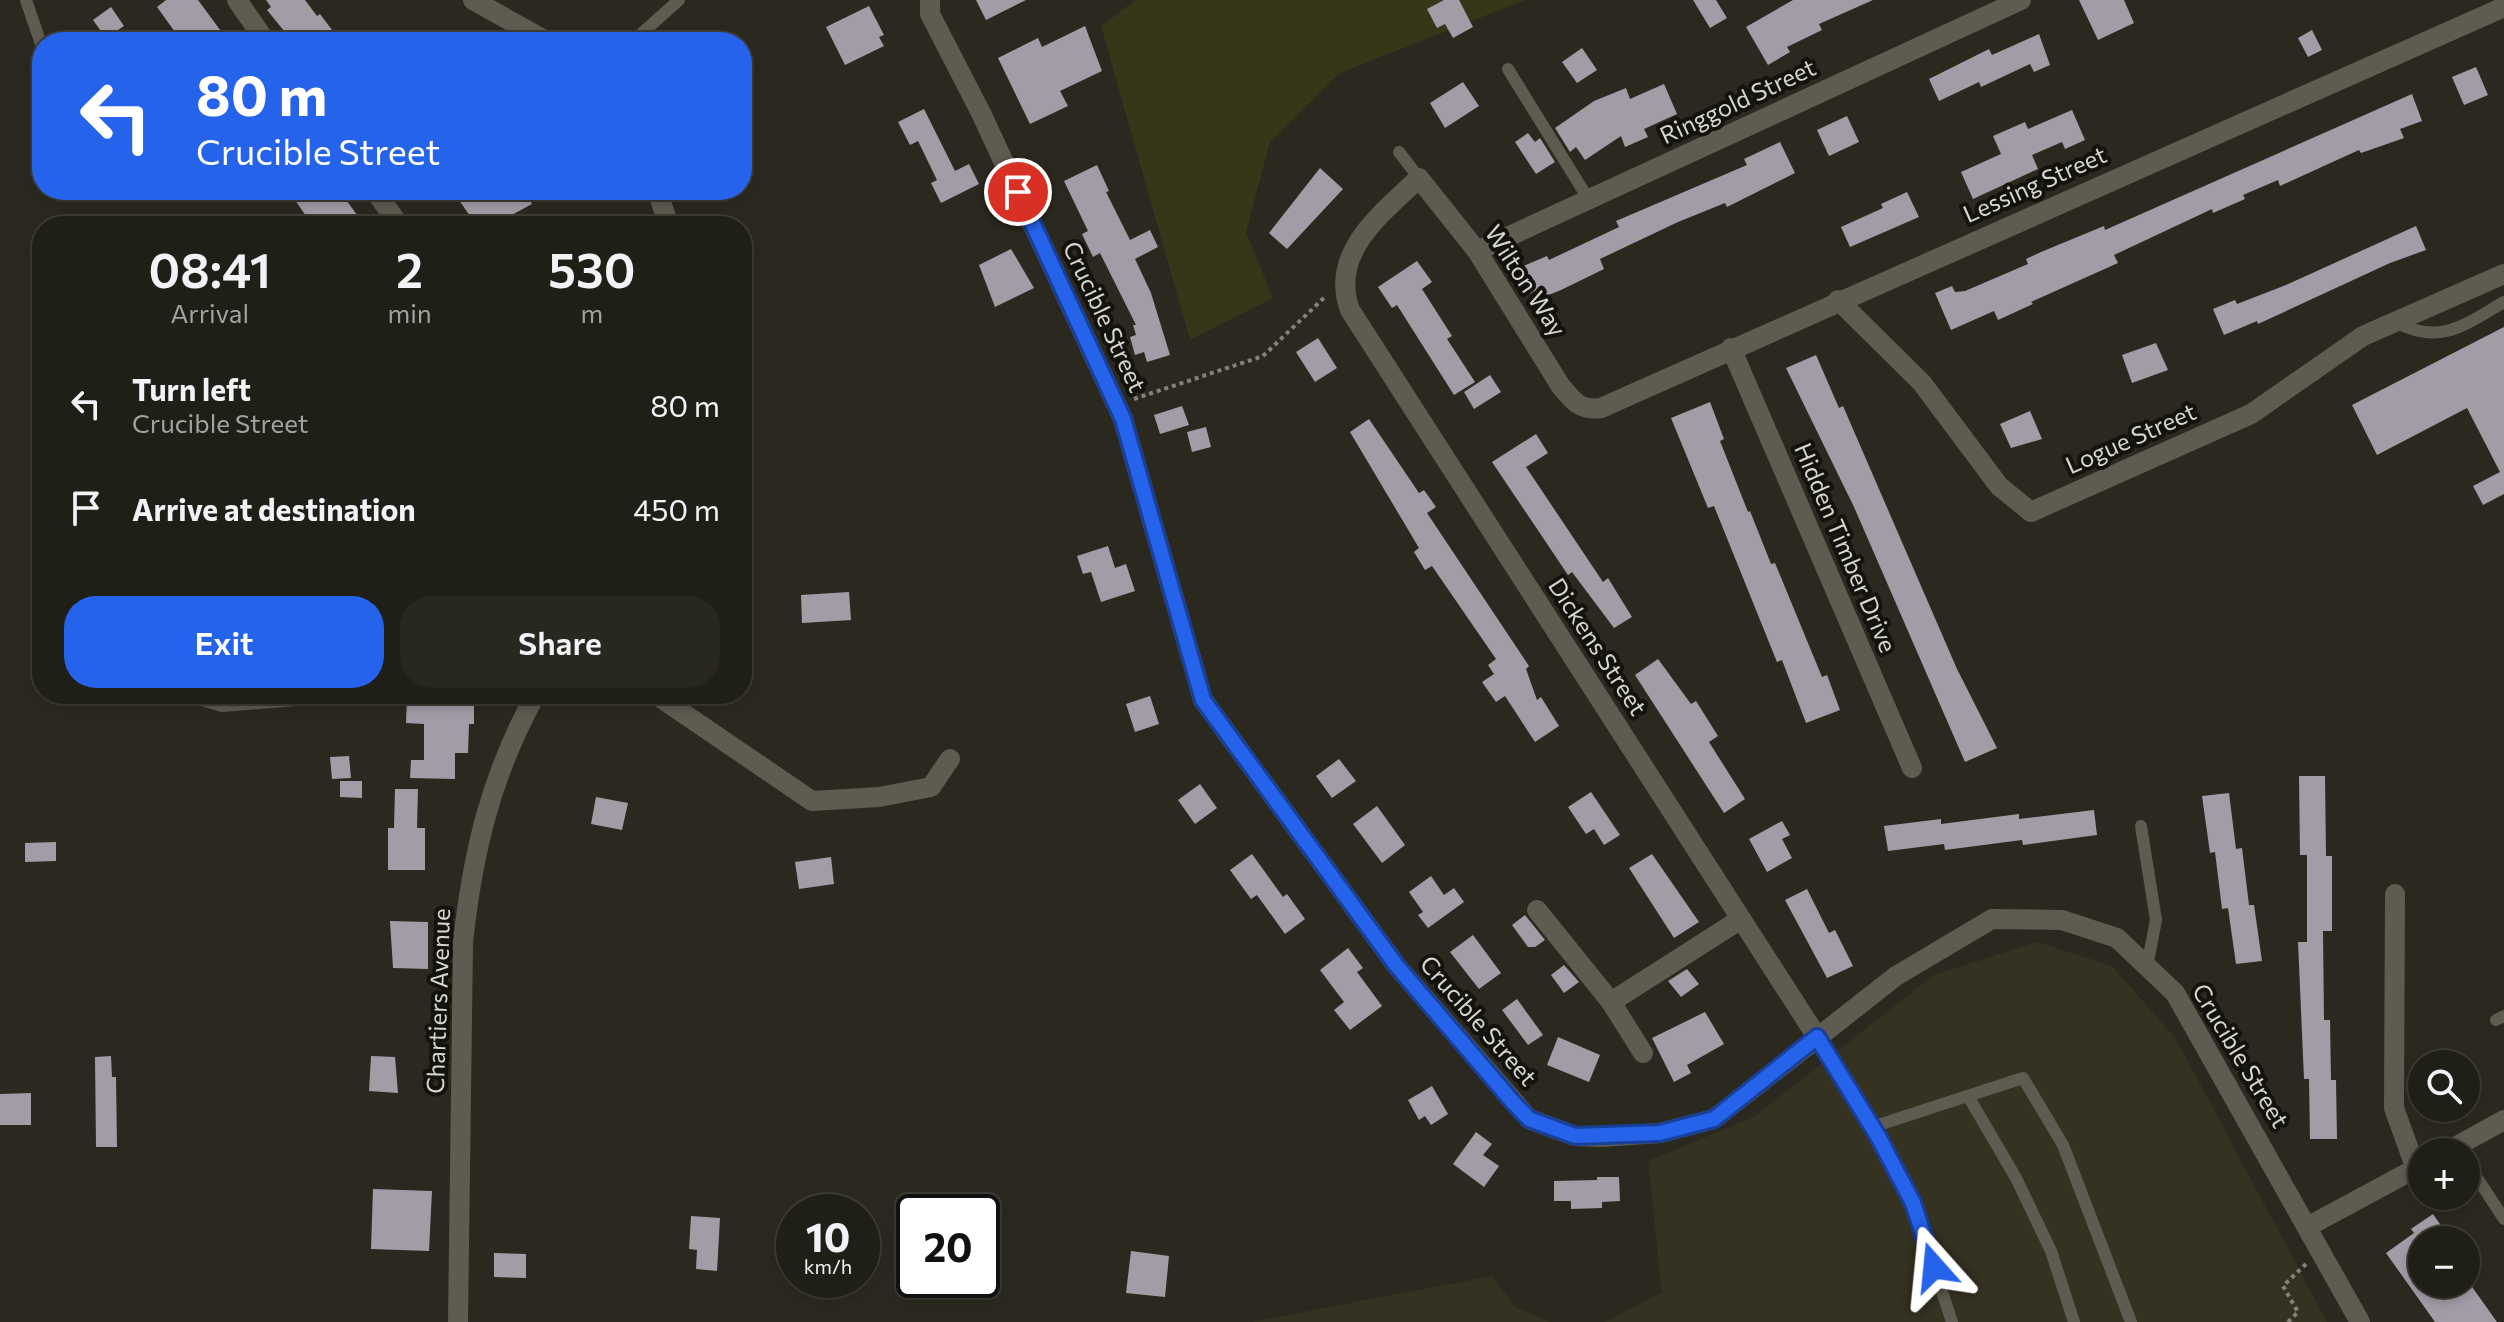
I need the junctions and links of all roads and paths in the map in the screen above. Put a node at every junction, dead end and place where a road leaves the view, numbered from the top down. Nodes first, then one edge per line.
1 (26, 0) edge
2 (237, 0) edge
3 (473, 0) edge
4 (679, 0) edge
5 (930, 0) edge
6 (2021, 0) edge
7 (2504, 7) edge
8 (37, 32) edge
9 (259, 32) edge
10 (530, 32) edge
11 (643, 32) edge
12 (1508, 69) dead end
13 (1399, 152) dead end
14 (1419, 178) junction
15 (1589, 200) junction
16 (1477, 251) junction
17 (2504, 274) edge
18 (1342, 281) junction
19 (1838, 300) junction
20 (2504, 302) edge
21 (2395, 322) junction
22 (1731, 348) junction
23 (1116, 405) junction
24 (1587, 410) joint
25 (530, 704) edge
26 (669, 704) edge
27 (950, 759) dead end
28 (1912, 768) dead end
29 (2141, 826) dead end
30 (2395, 894) dead end
31 (1537, 910) dead end
32 (1741, 919) junction
33 (2147, 967) junction
34 (1611, 1002) junction
35 (1817, 1037) junction
36 (1643, 1053) dead end
37 (1968, 1096) junction
38 (2504, 1120) edge
39 (1872, 1127) junction
40 (2479, 1138) edge
41 (2408, 1141) edge
42 (2408, 1173) edge
43 (2480, 1185) edge
44 (2504, 1219) edge
45 (2307, 1227) junction
46 (2307, 1263) dead end
47 (458, 1322) edge
48 (1952, 1322) edge
49 (2074, 1322) edge
50 (2131, 1322) edge
51 (2288, 1322) edge
52 (2360, 1322) edge

1 - 8 lane
2 - 9 street
3 - 10 street
4 - 11 lane
5 - 23 street, Crucible Street
6 - 15 street, Ringgold Street
7 - 19 street, Lessing Street
12 - 15 lane
13 - 14 lane
14 - 16 street, Wilton Way
14 - 18 street
15 - 16 street, Ringgold Street
16 - 24 street, Wilton Way
17 - 21 street, Logue Street
18 - 23 path
18 - 32 street, Dickens Street
19 - 21 street, Logue Street
19 - 22 street, Lessing Street
20 - 21 lane
22 - 24 street, Lessing Street
22 - 28 street, Hidden Timber Drive
23 - 35 street, Crucible Street
25 - 47 street, Chartiers Avenue
26 - 27 street
29 - 33 lane
30 - 41 street
31 - 34 street
32 - 34 street
32 - 35 street, Dickens Street
33 - 35 street, Crucible Street
33 - 45 street, Crucible Street
34 - 36 street
35 - 39 lane
37 - 39 lane
37 - 49 lane
37 - 50 lane
38 - 40 street
39 - 48 lane
42 - 45 street
43 - 44 lane
45 - 52 street, Crucible Street
46 - 51 path

